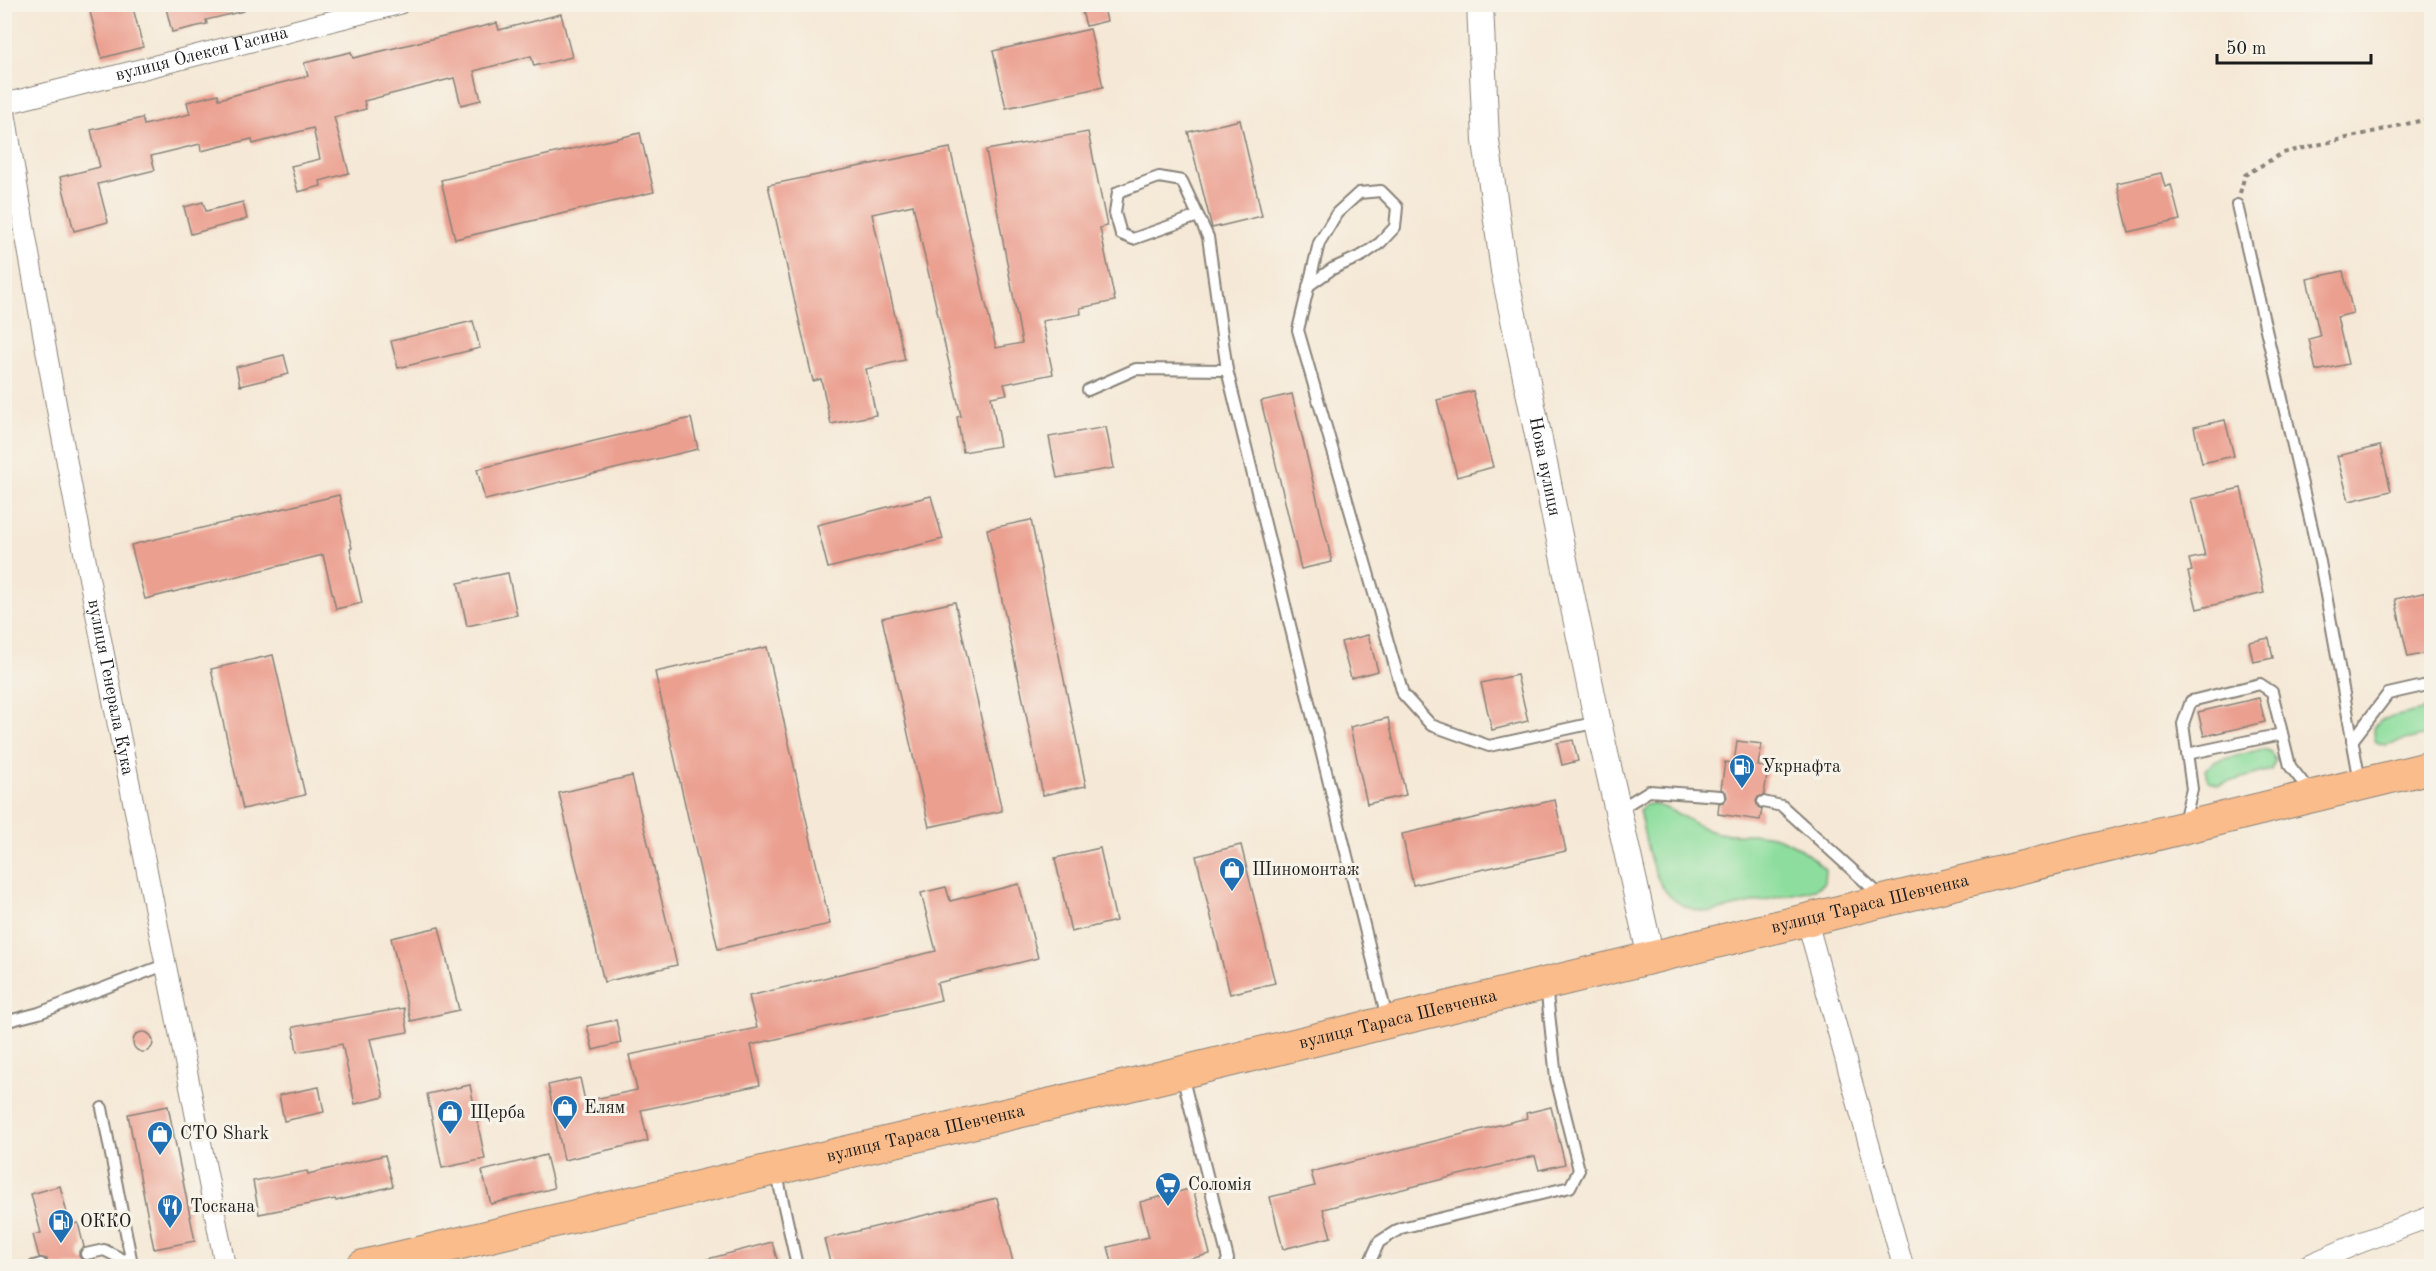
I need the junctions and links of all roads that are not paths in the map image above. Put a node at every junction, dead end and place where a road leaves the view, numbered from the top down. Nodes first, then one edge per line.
1 (399, 4) edge
2 (1480, 4) edge
3 (4, 105) edge
4 (9, 160) edge
5 (2237, 205) road end
6 (1198, 216) junction
7 (1308, 286) junction
8 (1227, 370) junction
9 (1088, 390) dead end
10 (2432, 684) edge
11 (1598, 722) junction
12 (2282, 734) junction
13 (2352, 741) junction
14 (2187, 754) junction
15 (2432, 767) edge
16 (2360, 785) junction
17 (1720, 796) dead end
18 (2314, 796) junction
19 (1763, 802) dead end
20 (1618, 810) junction
21 (2183, 829) junction
22 (1887, 902) junction
23 (1807, 921) junction
24 (1651, 958) junction
25 (167, 964) junction
26 (1546, 984) junction
27 (4, 1022) edge
28 (1388, 1022) junction
29 (1181, 1072) junction
30 (102, 1108) dead end
31 (776, 1170) junction
32 (2432, 1216) edge
33 (86, 1254) dead end
34 (437, 1258) edge
35 (134, 1265) edge
36 (225, 1266) edge
37 (363, 1266) edge
38 (797, 1266) edge
39 (1225, 1266) edge
40 (1368, 1266) edge
41 (1903, 1266) edge
42 (2306, 1266) edge

1 - 3 street, вулиця Олекси Гасина
2 - 11 street, Нова вулиця
3 - 4 street, вулиця Генерала Кука
4 - 25 street, вулиця Генерала Кука
5 - 13 lane
6 - 6 lane
6 - 8 lane
7 - 7 lane
7 - 11 lane
8 - 9 lane
8 - 28 lane
10 - 13 lane
11 - 20 street, Нова вулиця
12 - 14 lane
12 - 14 lane
12 - 18 lane
13 - 16 lane
14 - 21 lane
15 - 16 main road, вулиця Тараса Шевченка
16 - 18 main road, вулиця Тараса Шевченка
17 - 20 lane
18 - 21 main road, вулиця Тараса Шевченка
19 - 22 lane
20 - 24 street, Нова вулиця
21 - 22 main road, вулиця Тараса Шевченка
22 - 23 main road, вулиця Тараса Шевченка
23 - 24 main road, вулиця Тараса Шевченка
23 - 41 street
24 - 26 main road, вулиця Тараса Шевченка
25 - 27 lane
25 - 36 street, вулиця Генерала Кука
26 - 28 main road, вулиця Тараса Шевченка
26 - 40 lane
28 - 29 main road, вулиця Тараса Шевченка
29 - 31 main road, вулиця Тараса Шевченка
29 - 39 lane
30 - 35 lane
31 - 34 main road, вулиця Тараса Шевченка
31 - 38 lane
32 - 42 street
33 - 35 lane
34 - 37 main road, вулиця Тараса Шевченка

